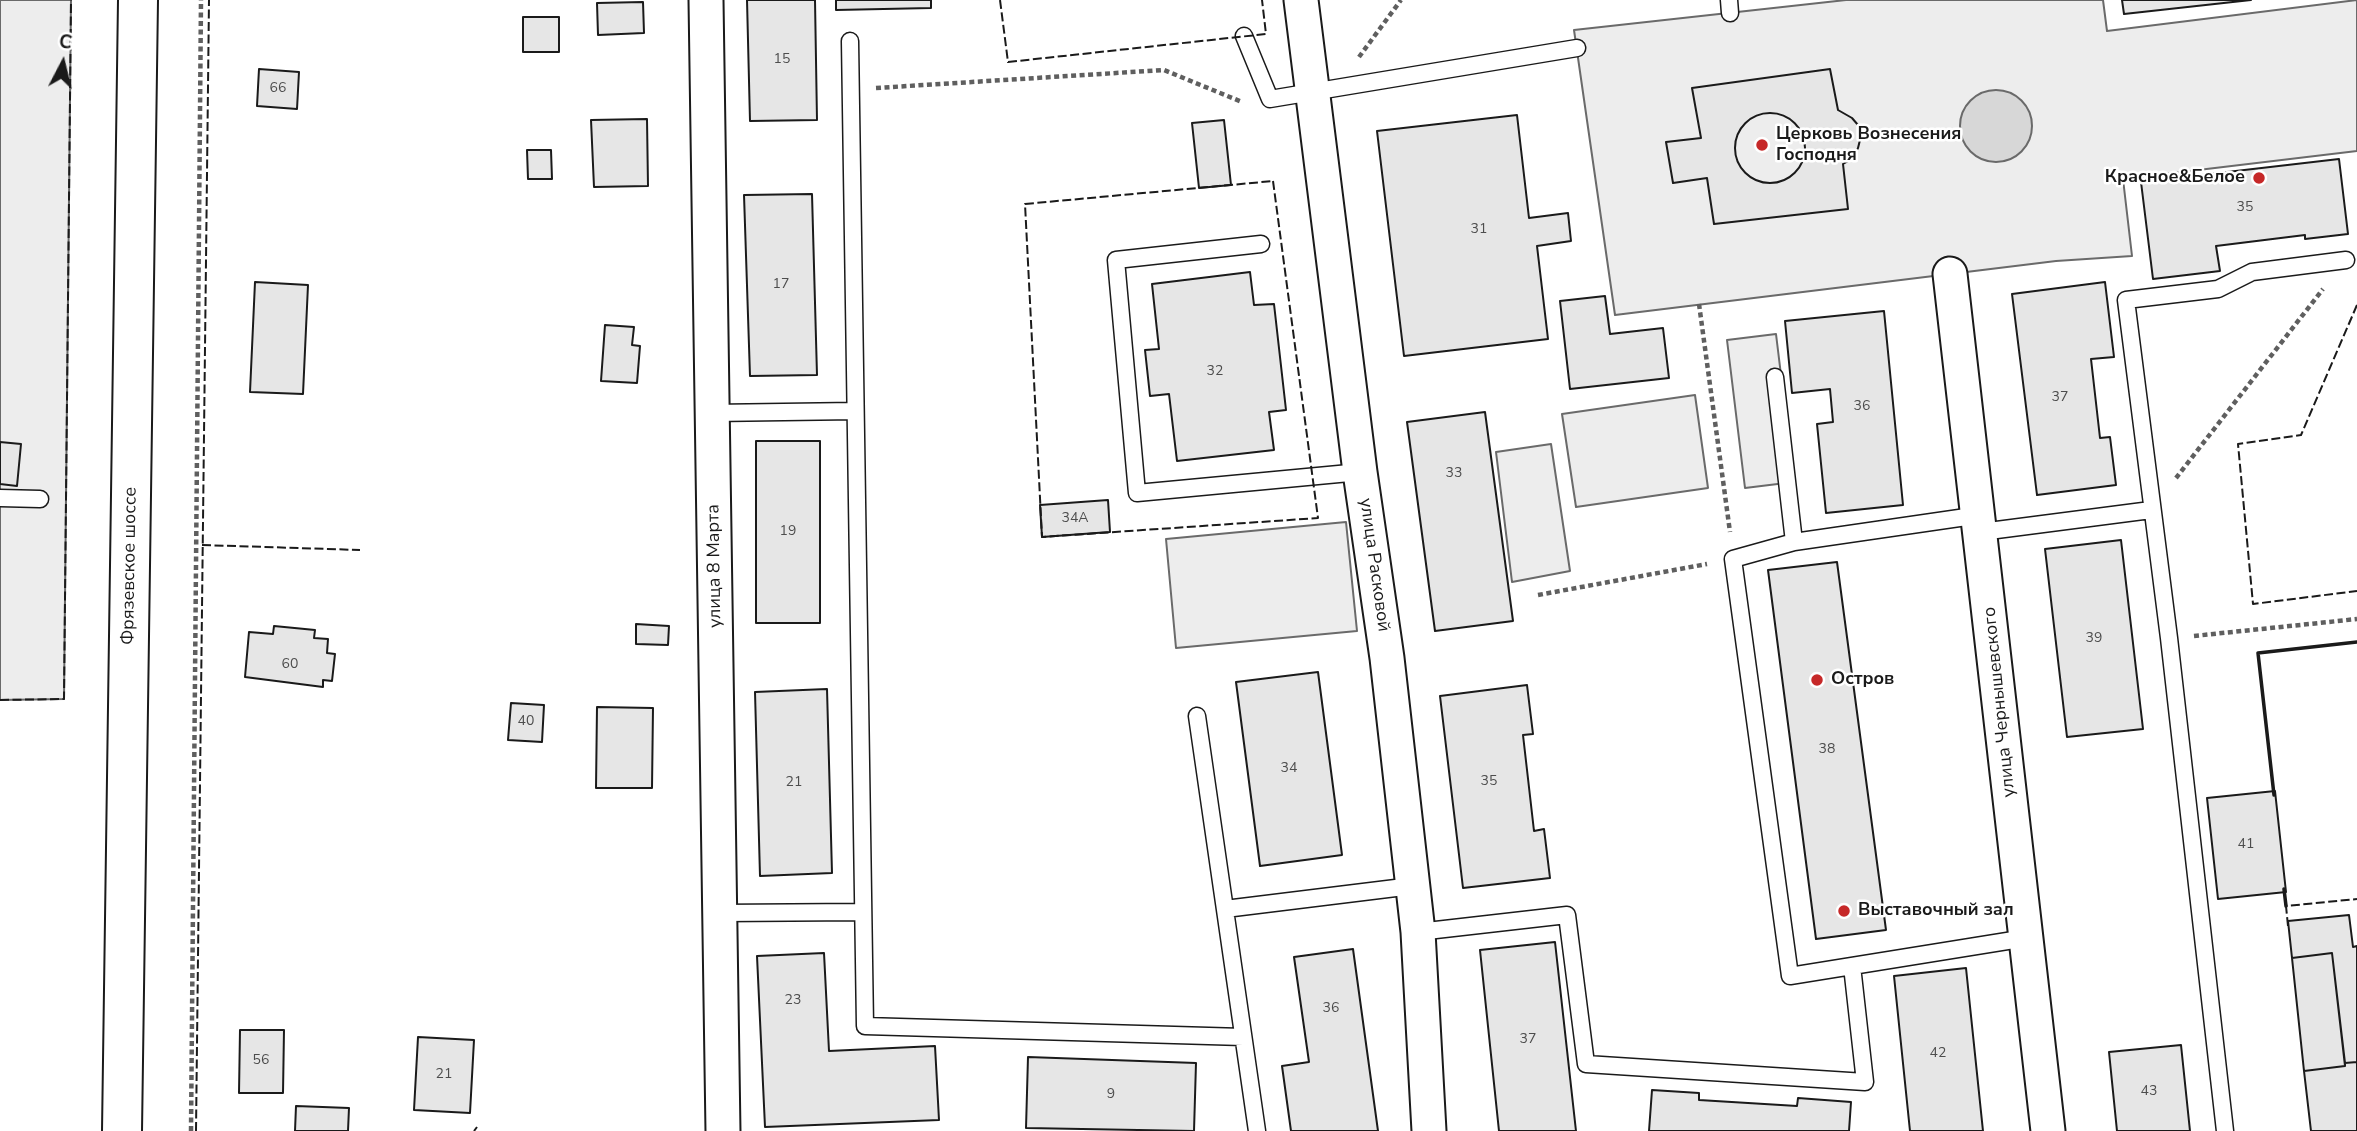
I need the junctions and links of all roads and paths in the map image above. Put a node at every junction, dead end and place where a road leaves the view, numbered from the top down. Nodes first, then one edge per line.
1 (138, 0) edge
2 (201, 0) edge
3 (706, 0) edge
4 (1301, 0) edge
5 (1401, 0) edge
6 (1244, 36) dead end
7 (850, 41) dead end
8 (1577, 48) dead end
9 (851, 90) junction
10 (1325, 91) junction
11 (1254, 107) dead end
12 (1261, 244) dead end
13 (2346, 260) joint
14 (1950, 274) dead end
15 (1699, 304) dead end
16 (1774, 377) dead end
17 (855, 411) junction
18 (712, 413) junction
19 (1360, 472) junction
20 (0, 498) edge
21 (40, 499) dead end
22 (2151, 510) junction
23 (1980, 524) junction
24 (1794, 542) junction
25 (1733, 559) junction
26 (1538, 595) dead end
27 (2357, 619) edge
28 (2169, 638) junction
29 (1197, 716) dead end
30 (1412, 886) junction
31 (1225, 909) junction
32 (862, 912) junction
33 (720, 913) junction
34 (1419, 932) junction
35 (2026, 938) junction
36 (1852, 966) junction
37 (1243, 1037) junction
38 (122, 1131) edge
39 (191, 1131) edge
40 (723, 1131) edge
41 (1257, 1131) edge
42 (1429, 1131) edge
43 (2048, 1131) edge
44 (2225, 1131) edge

1 - 38 highway, Фрязевское шоссе
2 - 39 path
3 - 18 street, улица 8 Марта
4 - 10 street, улица Расковой
5 - 10 path
6 - 10 lane
7 - 9 lane
8 - 10 lane
9 - 11 path
9 - 17 lane
10 - 19 street, улица Расковой
12 - 19 lane
13 - 22 path
13 - 22 lane
14 - 23 street, улица Чернышевского
15 - 25 path
16 - 24 lane
17 - 18 lane
17 - 32 lane
18 - 33 street, улица 8 Марта
19 - 30 street, улица Расковой
20 - 21 lane
22 - 23 lane
22 - 28 lane
23 - 24 lane
23 - 35 street, улица Чернышевского
24 - 25 lane
25 - 26 path
25 - 36 lane
27 - 28 path
28 - 44 lane
29 - 31 lane
30 - 31 lane
30 - 34 street, улица Расковой
31 - 37 lane
32 - 33 lane
32 - 37 lane
33 - 40 street, улица 8 Марта
34 - 36 lane
34 - 42 street, улица Расковой
35 - 36 lane
35 - 43 street, улица Чернышевского
37 - 41 lane

